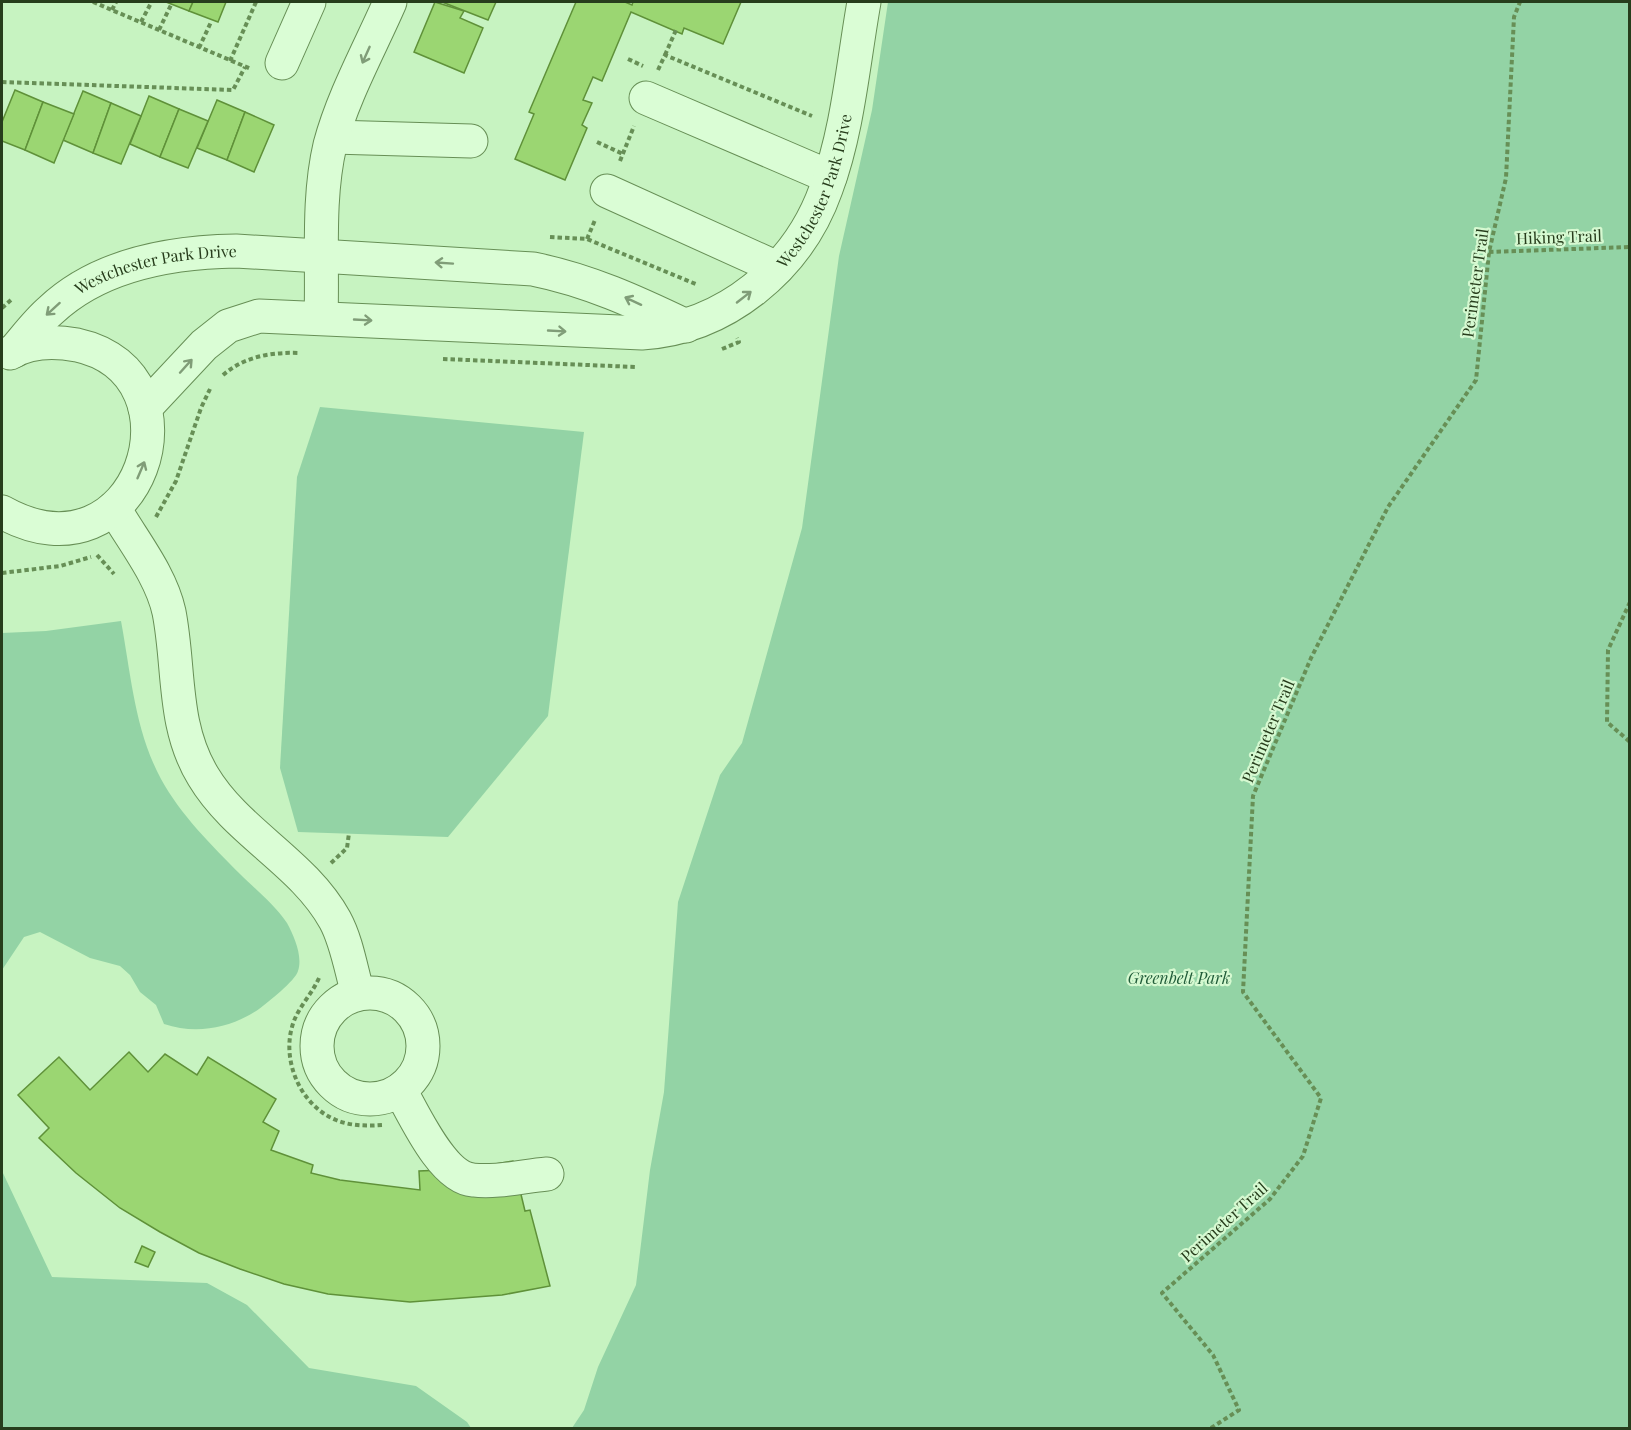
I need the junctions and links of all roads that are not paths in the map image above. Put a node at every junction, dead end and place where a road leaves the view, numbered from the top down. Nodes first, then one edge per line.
1 (309, 2) edge
2 (390, 2) edge
3 (864, 2) edge
4 (268, 67) road end
5 (646, 98) dead end
6 (333, 137) junction
7 (471, 141) dead end
8 (830, 177) junction
9 (607, 191) dead end
10 (323, 256) junction
11 (777, 268) junction
12 (321, 318) junction
13 (686, 326) junction
14 (8, 355) edge
15 (145, 408) junction
16 (114, 508) junction
17 (2, 512) edge
18 (44, 528) junction
19 (2, 536) edge
20 (358, 994) junction
21 (400, 1090) junction
22 (548, 1174) dead end

1 - 4 street
2 -> 6 street
3 - 8 street, Westchester Park Drive
5 - 8 street
6 - 7 street
6 - 10 street
8 - 11 street, Westchester Park Drive
9 - 11 street
10 - 12 street
13 -> 10 street, Westchester Park Drive
10 -> 14 street, Westchester Park Drive
13 -> 11 street, Westchester Park Drive
12 -> 13 street, Westchester Park Drive
15 -> 12 street, Westchester Park Drive
14 - 15 street
16 -> 15 street
16 - 18 street
16 - 20 street
17 - 18 street
18 - 19 street
20 - 21 street
20 - 21 street
21 - 22 street

